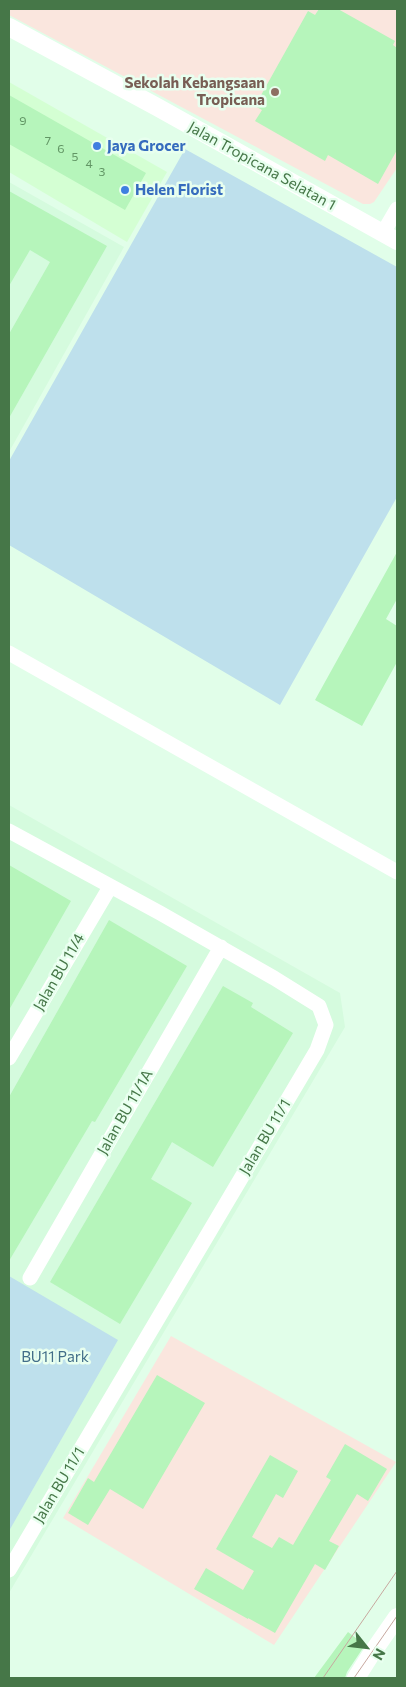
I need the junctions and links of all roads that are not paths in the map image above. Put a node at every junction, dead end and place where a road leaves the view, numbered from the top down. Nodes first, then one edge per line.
1 (9, 27) edge
2 (397, 209) edge
3 (390, 237) edge
4 (9, 653) edge
5 (9, 831) edge
6 (397, 872) edge
7 (110, 887) junction
8 (221, 947) junction
9 (9, 1058) edge
10 (30, 1278) dead end
11 (9, 1570) edge
12 (397, 1617) edge
13 (397, 1638) edge
14 (356, 1678) edge
15 (369, 1678) edge

1 - 3 street, Jalan Tropicana Selatan 1
2 - 3 street, Jalan Tropicana Selatan 1
4 - 6 street
5 - 7 street, Jalan BU 11/1
7 - 8 street, Jalan BU 11/1
7 - 9 street, Jalan BU 11/4
8 - 10 street, Jalan BU 11/1A
8 - 11 street, Jalan BU 11/1
12 - 14 street
13 - 15 street

